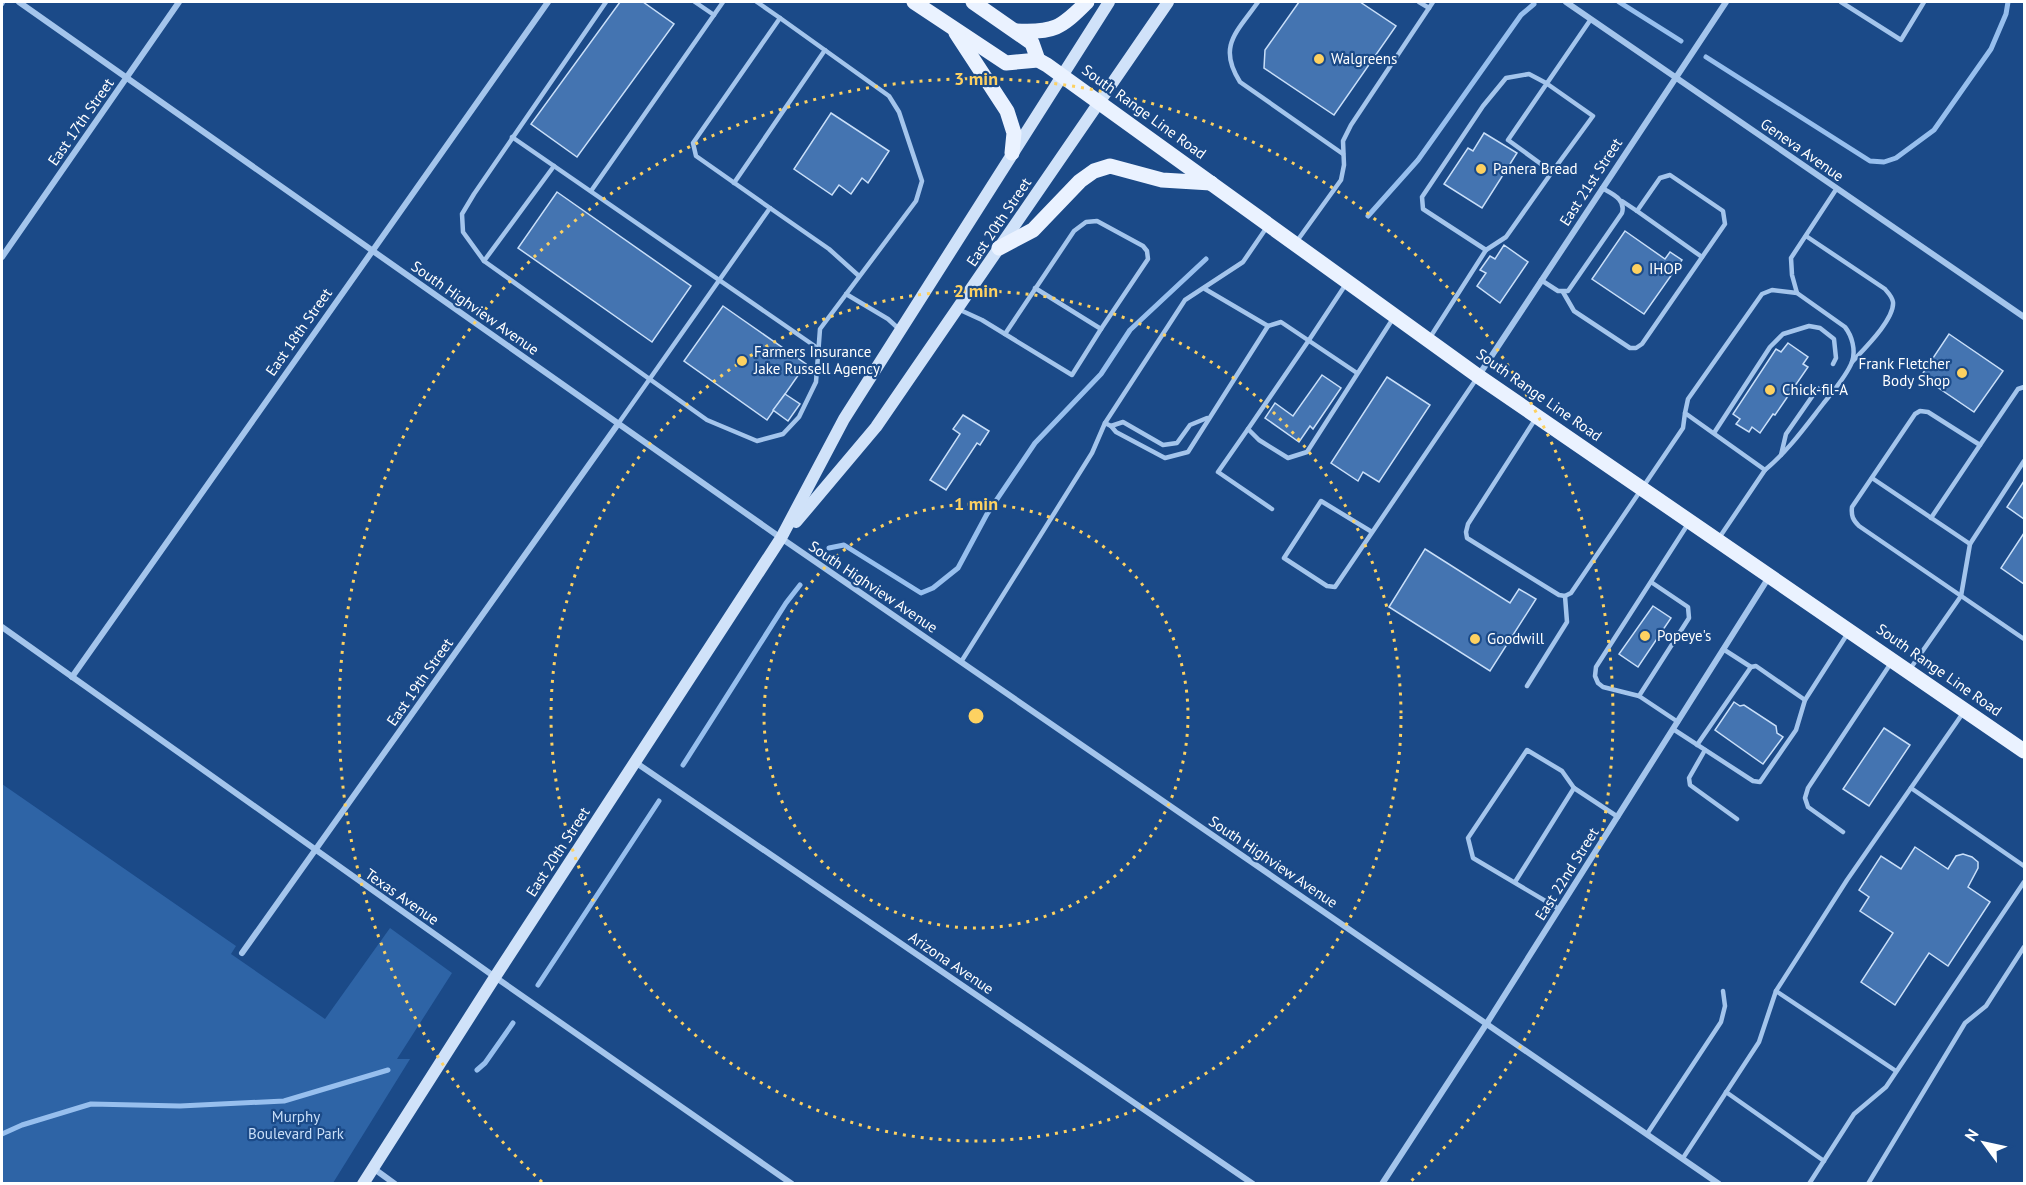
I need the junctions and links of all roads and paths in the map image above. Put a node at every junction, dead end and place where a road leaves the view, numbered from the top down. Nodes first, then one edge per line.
1 (19, 2) edge
2 (178, 2) edge
3 (548, 2) edge
4 (606, 2) edge
5 (695, 2) edge
6 (723, 2) edge
7 (757, 2) edge
8 (914, 2) edge
9 (973, 2) edge
10 (1087, 2) edge
11 (1109, 2) edge
12 (1168, 2) edge
13 (1258, 2) edge
14 (1419, 2) edge
15 (1433, 2) edge
16 (1566, 2) edge
17 (1726, 2) edge
18 (1841, 2) edge
19 (1924, 2) edge
20 (1429, 8) junction
21 (714, 15) junction
22 (780, 18) junction
23 (1591, 19) junction
24 (953, 28) junction
25 (1016, 31) junction
26 (825, 50) junction
27 (1038, 60) junction
28 (1062, 75) junction
29 (127, 77) junction
30 (1675, 77) junction
31 (1546, 82) junction
32 (1099, 102) junction
33 (512, 137) junction
34 (1012, 153) junction
35 (1343, 154) junction
36 (554, 166) junction
37 (1552, 172) junction
38 (734, 183) junction
39 (1212, 183) junction
40 (1602, 188) junction
41 (1837, 189) junction
42 (591, 191) junction
43 (1622, 201) junction
44 (770, 208) junction
45 (1637, 211) junction
46 (1269, 224) junction
47 (1806, 236) junction
48 (1295, 243) junction
49 (999, 248) junction
50 (372, 250) junction
51 (1486, 250) junction
52 (2, 257) edge
53 (1702, 257) junction
54 (484, 261) junction
55 (859, 276) junction
56 (719, 279) junction
57 (1541, 280) junction
58 (1347, 281) junction
59 (1035, 288) junction
60 (1205, 289) junction
61 (1563, 292) junction
62 (1797, 293) junction
63 (846, 294) junction
64 (958, 309) junction
65 (1395, 316) junction
66 (2025, 317) edge
67 (1268, 326) junction
68 (899, 329) junction
69 (1101, 329) junction
70 (1005, 334) junction
71 (1429, 339) junction
72 (1310, 340) junction
73 (819, 349) junction
74 (1852, 362) junction
75 (1833, 364) dead end
76 (1357, 373) junction
77 (1478, 376) junction
78 (649, 378) junction
79 (2025, 387) edge
80 (1818, 388) dead end
81 (1685, 413) junction
82 (1538, 416) junction
83 (1209, 418) junction
84 (1105, 423) junction
85 (618, 424) junction
86 (1111, 426) junction
87 (1248, 429) junction
88 (1714, 433) junction
89 (1980, 446) junction
90 (1781, 458) junction
91 (2025, 461) edge
92 (1765, 470) junction
93 (1872, 477) junction
94 (1641, 488) junction
95 (1272, 508) dead end
96 (1931, 518) junction
97 (1690, 521) junction
98 (1372, 532) junction
99 (782, 538) junction
100 (1718, 540) junction
101 (1970, 544) junction
102 (1770, 576) junction
103 (1651, 582) junction
104 (1565, 596) junction
105 (1961, 596) junction
106 (2, 627) edge
107 (1850, 631) junction
108 (2025, 639) edge
109 (1723, 650) junction
110 (1893, 660) junction
111 (961, 662) junction
112 (1751, 667) junction
113 (1909, 672) junction
114 (72, 677) junction
115 (1527, 686) dead end
116 (1639, 696) junction
117 (1805, 700) junction
118 (1965, 710) junction
119 (1678, 722) junction
120 (1673, 729) junction
121 (1697, 745) junction
122 (2024, 749) edge
123 (1705, 750) junction
124 (635, 762) junction
125 (1574, 788) junction
126 (1911, 788) junction
127 (1618, 817) junction
128 (1737, 819) dead end
129 (1843, 832) dead end
130 (315, 850) junction
131 (2025, 866) edge
132 (1515, 882) junction
133 (2025, 882) edge
134 (1559, 909) junction
135 (2025, 947) edge
136 (242, 953) dead end
137 (495, 977) junction
138 (1723, 991) dead end
139 (1776, 991) junction
140 (1487, 1023) junction
141 (1896, 1071) junction
142 (1726, 1092) junction
143 (1647, 1134) junction
144 (1683, 1158) junction
145 (1824, 1161) junction
146 (373, 1168) junction
147 (363, 1184) edge
148 (395, 1184) edge
149 (792, 1184) edge
150 (1253, 1184) edge
151 (1382, 1184) edge
152 (1719, 1184) edge
153 (1809, 1184) edge
154 (1868, 1184) edge

1 - 29 street, South Highview Avenue
2 - 29 street, East 17th Street
3 - 50 street, East 18th Street
4 - 33 lane
5 - 21 lane
6 - 21 lane
7 - 22 lane
8 - 24 main road
9 - 25 main road, South Range Line Road
10 - 25 main road
11 - 28 main road, East 20th Street
12 - 32 main road, East 20th Street
13 - 35 lane
14 - 20 lane
15 - 20 lane
16 - 23 street, Geneva Avenue
17 - 30 street, East 21st Street
18 - 19 lane
20 - 35 lane
21 - 42 lane
22 - 26 lane
22 - 38 lane
23 - 30 street, Geneva Avenue
23 - 31 lane
24 - 27 main road
24 - 34 main road
25 - 27 main road, South Range Line Road
26 - 38 lane
26 - 55 lane
27 - 28 main road, South Range Line Road
28 - 32 main road, South Range Line Road
28 - 34 main road, East 20th Street
29 - 50 street, South Highview Avenue
29 - 52 street, East 17th Street
30 - 40 street, East 21st Street
30 - 41 street, Geneva Avenue
31 - 37 lane
31 - 37 lane
31 - 51 lane
32 - 39 main road, South Range Line Road
32 - 49 main road, East 20th Street
33 - 36 lane
33 - 54 lane
34 - 68 main road, East 20th Street
35 - 48 lane
36 - 42 lane
36 - 54 lane
37 - 51 lane
38 - 44 lane
39 - 46 main road, South Range Line Road
39 - 49 main road
40 - 43 lane
40 - 57 street, East 21st Street
41 - 47 lane
41 - 66 street, Geneva Avenue
42 - 56 lane
43 - 45 lane
43 - 61 lane
44 - 55 lane
44 - 56 lane
45 - 53 lane
45 - 53 lane
46 - 48 main road, South Range Line Road
46 - 60 lane
47 - 62 lane
47 - 74 lane
48 - 58 main road, South Range Line Road
49 - 64 main road, East 20th Street
50 - 85 street, South Highview Avenue
50 - 114 street, East 18th Street
51 - 71 lane
53 - 61 lane
54 - 78 lane
55 - 63 lane
56 - 73 lane
56 - 78 lane
57 - 61 lane
57 - 77 street, East 21st Street
58 - 65 main road, South Range Line Road
58 - 72 lane
59 - 69 lane
59 - 69 lane
59 - 70 lane
60 - 67 lane
60 - 84 lane
62 - 74 lane
62 - 81 lane
63 - 68 lane
63 - 73 lane
64 - 70 lane
64 - 99 main road, East 20th Street
65 - 71 main road, South Range Line Road
65 - 76 lane
67 - 72 lane
67 - 83 lane
68 - 99 main road, East 20th Street
69 - 70 lane
71 - 77 main road, South Range Line Road
72 - 76 lane
72 - 87 lane
73 - 78 lane
74 - 90 lane
75 - 88 lane
76 - 87 lane
77 - 82 main road, South Range Line Road
77 - 98 lane
78 - 85 lane
79 - 89 lane
80 - 90 lane
81 - 88 lane
81 - 94 lane
82 - 94 main road, South Range Line Road
82 - 104 lane
83 - 86 lane
83 - 86 lane
84 - 86 lane
84 - 111 lane
85 - 99 street, South Highview Avenue
85 - 130 street, East 19th Street
87 - 95 lane
88 - 92 lane
89 - 93 lane
89 - 96 lane
90 - 92 lane
91 - 101 lane
92 - 100 lane
93 - 96 lane
93 - 105 lane
94 - 97 main road, South Range Line Road
94 - 104 lane
96 - 101 lane
97 - 100 main road, South Range Line Road
97 - 103 lane
98 - 98 lane
99 - 111 street, South Highview Avenue
99 - 124 main road, East 20th Street
100 - 102 main road, South Range Line Road
101 - 105 lane
102 - 107 main road, South Range Line Road
102 - 109 street, East 22nd Street
103 - 116 lane
103 - 116 lane
104 - 115 lane
105 - 108 lane
105 - 113 lane
106 - 114 street, Texas Avenue
107 - 110 main road, South Range Line Road
107 - 117 lane
109 - 112 lane
109 - 119 street, East 22nd Street
110 - 113 main road, South Range Line Road
110 - 129 lane
111 - 140 street, South Highview Avenue
112 - 117 lane
112 - 121 lane
113 - 118 main road, South Range Line Road
114 - 130 street, Texas Avenue
116 - 119 lane
117 - 123 lane
118 - 122 main road, South Range Line Road
118 - 126 lane
119 - 120 street, East 22nd Street
120 - 121 lane
120 - 127 street, East 22nd Street
121 - 123 lane
123 - 128 lane
124 - 137 main road, East 20th Street
124 - 150 street, Arizona Avenue
125 - 127 lane
125 - 132 lane
125 - 132 lane
126 - 131 lane
126 - 139 lane
127 - 134 street, East 22nd Street
130 - 136 street, East 19th Street
130 - 137 street, Texas Avenue
132 - 134 lane
133 - 141 lane
134 - 140 street, East 22nd Street
135 - 154 lane
137 - 146 main road, East 20th Street
137 - 149 street, Texas Avenue
138 - 143 lane
139 - 141 lane
139 - 142 lane
140 - 143 street, South Highview Avenue
140 - 151 street, East 22nd Street
141 - 145 lane
142 - 144 lane
142 - 145 lane
143 - 144 street, South Highview Avenue
144 - 152 street, South Highview Avenue
145 - 153 lane
146 - 147 main road, East 20th Street
146 - 148 street

